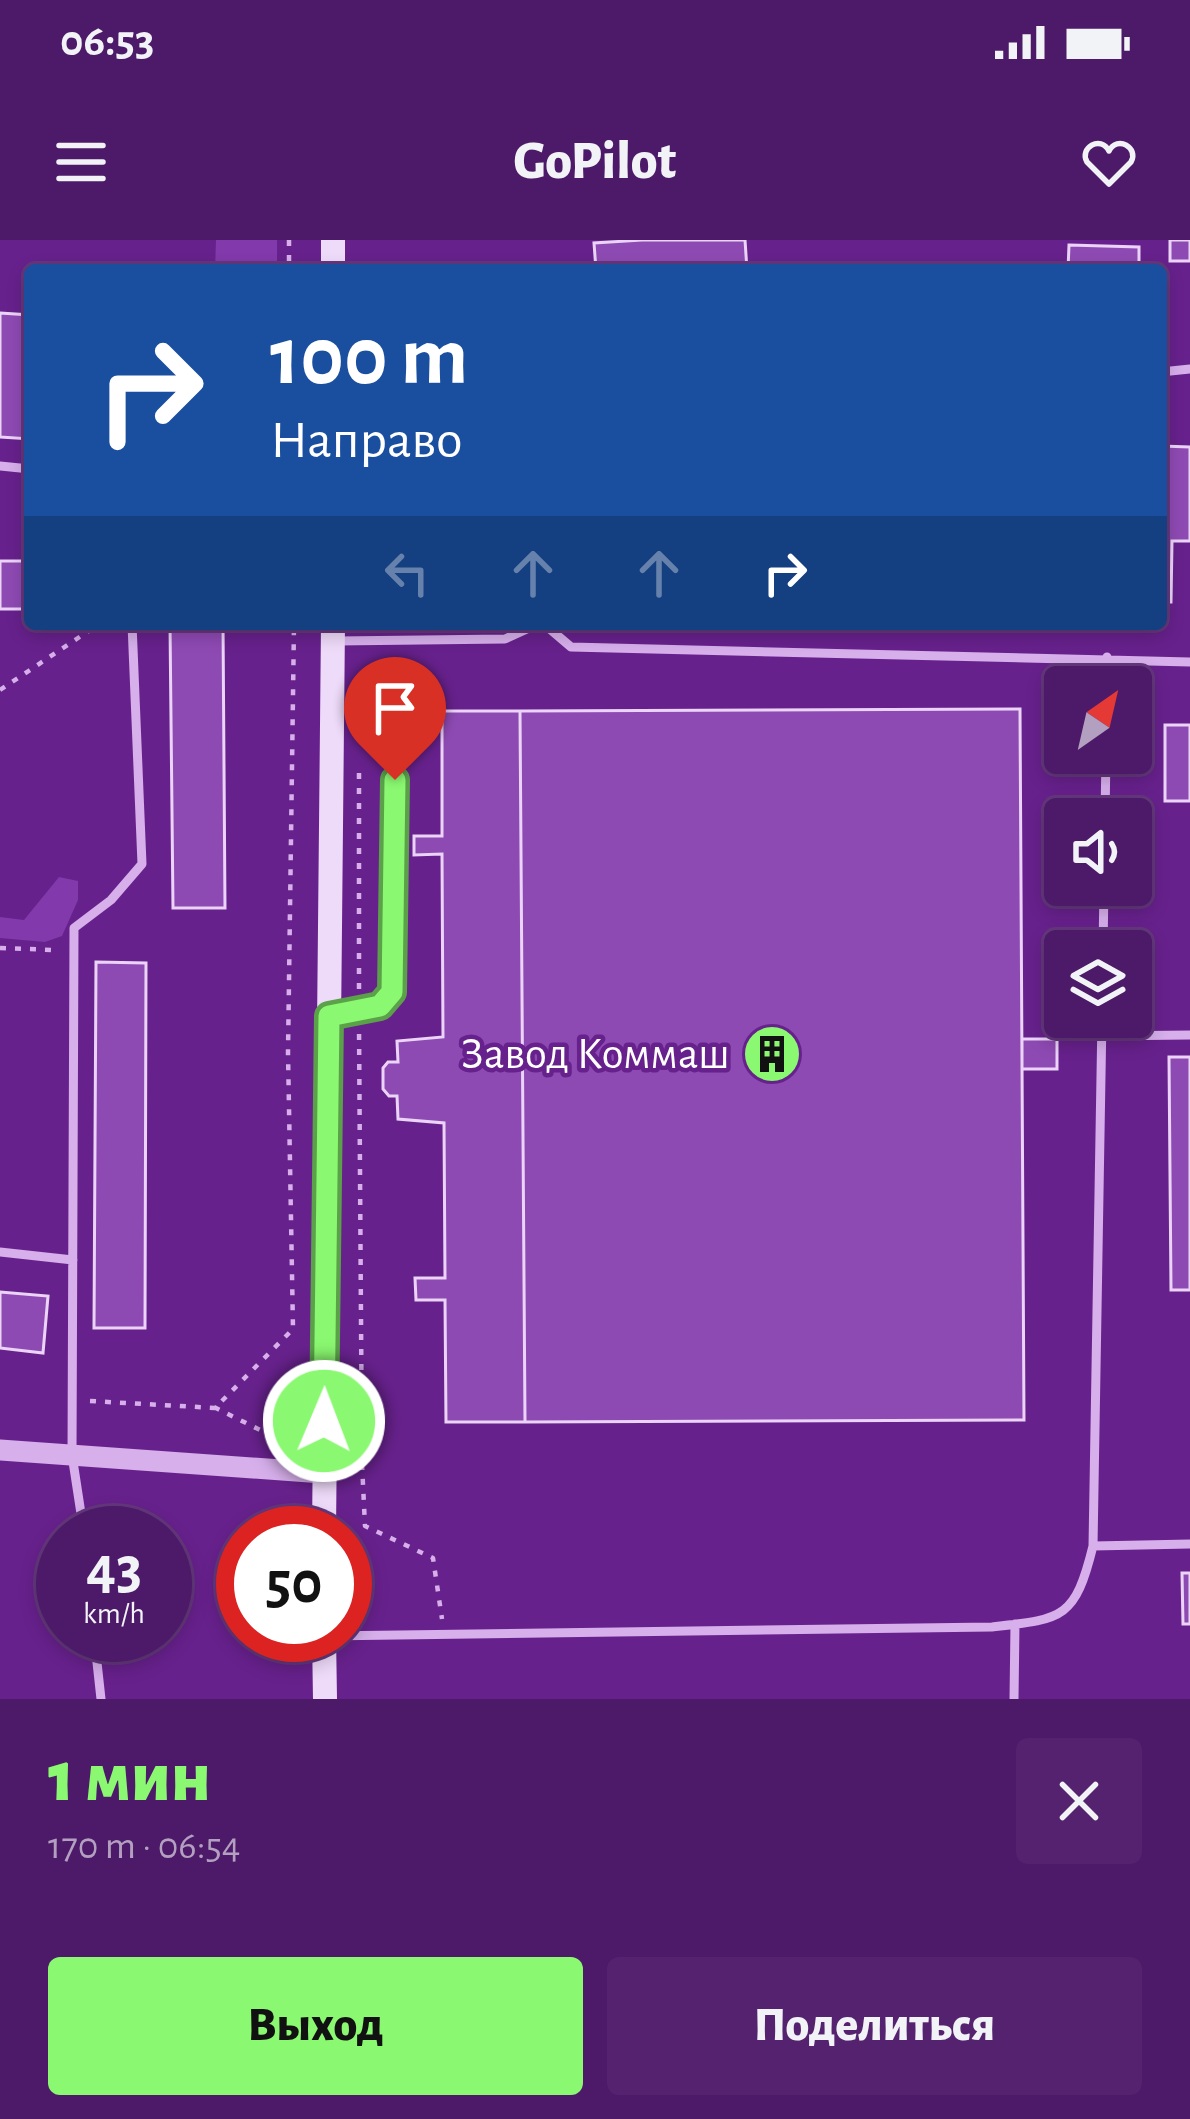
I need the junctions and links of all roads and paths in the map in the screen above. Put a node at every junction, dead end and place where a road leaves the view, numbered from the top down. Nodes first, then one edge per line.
1 (90, 630) edge
2 (132, 630) edge
3 (294, 630) edge
4 (527, 630) edge
5 (549, 630) edge
6 (333, 632) edge
7 (1107, 657) junction
8 (1190, 662) edge
9 (1107, 666) edge
10 (0, 690) edge
11 (395, 780) dead end
12 (0, 948) edge
13 (75, 950) junction
14 (329, 1016) junction
15 (1152, 1035) edge
16 (1190, 1035) edge
17 (1101, 1038) edge
18 (0, 1252) edge
19 (73, 1260) junction
20 (72, 1400) junction
21 (0, 1450) edge
22 (72, 1455) junction
23 (362, 1464) dead end
24 (323, 1473) junction
25 (80, 1506) edge
26 (323, 1506) edge
27 (1190, 1544) edge
28 (1093, 1546) junction
29 (1016, 1624) junction
30 (444, 1635) junction
31 (372, 1636) edge
32 (97, 1662) edge
33 (324, 1662) edge
34 (101, 1699) edge
35 (325, 1699) edge
36 (1014, 1699) edge

1 - 10 path
2 - 13 lane
3 - 20 path
4 - 6 lane
5 - 7 lane
6 - 14 main road
7 - 8 lane
7 - 9 lane
11 - 14 lane
12 - 13 path
13 - 19 lane
14 - 24 main road
15 - 16 lane
17 - 28 lane
18 - 19 lane
19 - 20 lane
20 - 22 lane
21 - 22 street
22 - 24 street
22 - 25 lane
23 - 30 path
24 - 26 main road
27 - 28 lane
28 - 29 lane
29 - 30 lane
29 - 36 lane
30 - 31 lane
32 - 34 lane
33 - 35 main road

